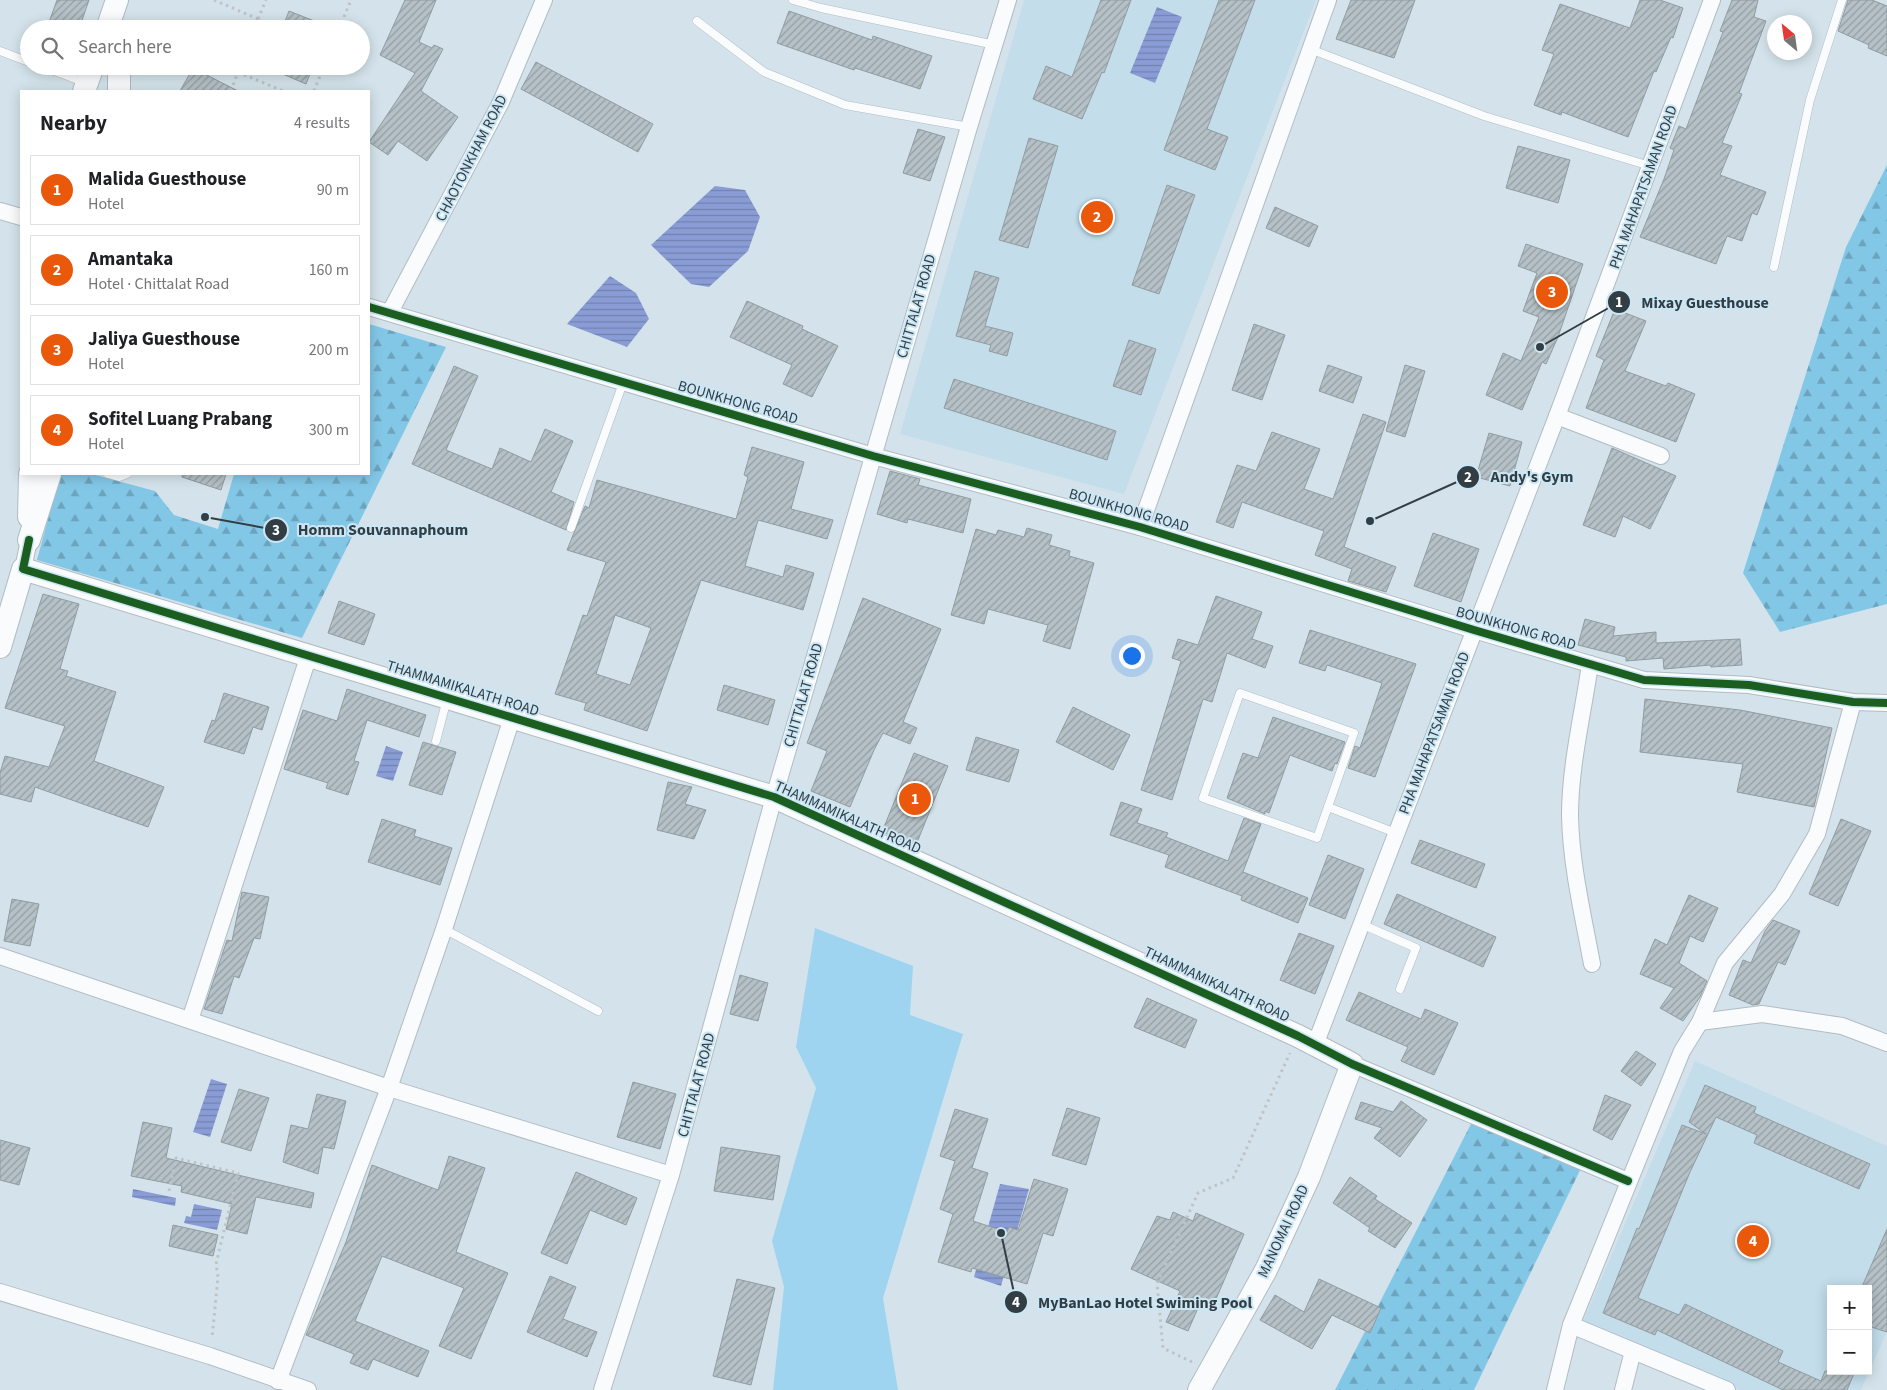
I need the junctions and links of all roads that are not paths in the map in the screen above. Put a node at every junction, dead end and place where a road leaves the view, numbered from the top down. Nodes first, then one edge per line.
1 (118, 0) edge
2 (544, 0) edge
3 (793, 0) edge
4 (1008, 0) edge
5 (1328, 0) edge
6 (1712, 0) edge
7 (1842, 0) edge
8 (822, 4) edge
9 (110, 20) edge
10 (119, 20) edge
11 (697, 20) dead end
12 (994, 45) junction
13 (1309, 49) junction
14 (0, 51) edge
15 (20, 59) edge
16 (71, 75) edge
17 (119, 75) edge
18 (88, 80) edge
19 (119, 90) edge
20 (969, 126) junction
21 (1650, 166) junction
22 (0, 211) edge
23 (20, 217) edge
24 (1774, 267) dead end
25 (370, 307) edge
26 (390, 312) junction
27 (623, 383) junction
28 (1557, 416) junction
29 (873, 456) junction
30 (1661, 456) dead end
31 (30, 475) edge
32 (50, 475) edge
33 (112, 475) edge
34 (125, 475) edge
35 (1140, 527) junction
36 (571, 528) dead end
37 (29, 540) junction
38 (23, 569) junction
39 (1474, 630) junction
40 (0, 647) edge
41 (309, 654) junction
42 (1590, 664) junction
43 (447, 698) junction
44 (1853, 702) junction
45 (1887, 703) edge
46 (512, 718) junction
47 (436, 741) dead end
48 (774, 797) junction
49 (1328, 807) junction
50 (1396, 833) junction
51 (1362, 924) junction
52 (444, 929) junction
53 (0, 956) edge
54 (1592, 964) dead end
55 (1400, 990) dead end
56 (598, 1011) dead end
57 (190, 1020) junction
58 (1700, 1022) junction
59 (1306, 1041) junction
60 (1887, 1043) edge
61 (1352, 1064) junction
62 (389, 1088) junction
63 (671, 1175) junction
64 (1628, 1181) junction
65 (0, 1292) edge
66 (1571, 1325) junction
67 (1634, 1351) junction
68 (276, 1386) edge
69 (308, 1390) edge
70 (602, 1390) edge
71 (1199, 1390) edge
72 (1556, 1390) edge
73 (1623, 1390) edge
74 (1727, 1390) edge

1 - 9 street
1 - 10 street
2 - 26 street, CHAOTONKHAM ROAD
3 - 8 lane
4 - 12 street, CHITTALAT ROAD
5 - 13 street
6 - 21 street, PHA MAHAPATSAMAN ROAD
7 - 24 lane
8 - 12 lane
11 - 20 lane
12 - 20 street, CHITTALAT ROAD
13 - 21 lane
13 - 35 street
14 - 15 lane
16 - 18 lane
17 - 19 street
20 - 29 street, CHITTALAT ROAD
21 - 28 street, PHA MAHAPATSAMAN ROAD
22 - 23 street
25 - 26 street, BOUNKHONG ROAD
26 - 27 street, BOUNKHONG ROAD
27 - 29 street, BOUNKHONG ROAD
27 - 36 lane
28 - 30 street
28 - 39 street, PHA MAHAPATSAMAN ROAD
29 - 35 street, BOUNKHONG ROAD
29 - 48 street, CHITTALAT ROAD
31 - 37 street
32 - 37 street
33 - 34 lane
35 - 39 street, BOUNKHONG ROAD
37 - 38 street
38 - 40 street
38 - 41 street, THAMMAMIKALATH ROAD
39 - 42 street, BOUNKHONG ROAD
39 - 50 street, PHA MAHAPATSAMAN ROAD
41 - 43 street, THAMMAMIKALATH ROAD
41 - 57 street
42 - 44 street, BOUNKHONG ROAD
42 - 54 street
43 - 46 street, THAMMAMIKALATH ROAD
43 - 47 lane
44 - 45 street, BOUNKHONG ROAD
44 - 58 street
46 - 48 street, THAMMAMIKALATH ROAD
46 - 52 street
48 - 59 street, THAMMAMIKALATH ROAD
48 - 63 street, CHITTALAT ROAD
49 - 49 lane
49 - 50 lane
50 - 51 street, PHA MAHAPATSAMAN ROAD
51 - 55 lane
51 - 59 street, PHA MAHAPATSAMAN ROAD
52 - 56 lane
52 - 62 street
53 - 57 street
57 - 62 street
58 - 60 street
58 - 64 street
59 - 61 street, THAMMAMIKALATH ROAD
61 - 64 street, THAMMAMIKALATH ROAD
61 - 71 street, MANOMAI ROAD
62 - 63 street
62 - 68 street
63 - 70 street, CHITTALAT ROAD
64 - 66 street
65 - 68 street
66 - 67 street
66 - 72 street
67 - 73 street
67 - 74 street
68 - 69 street

